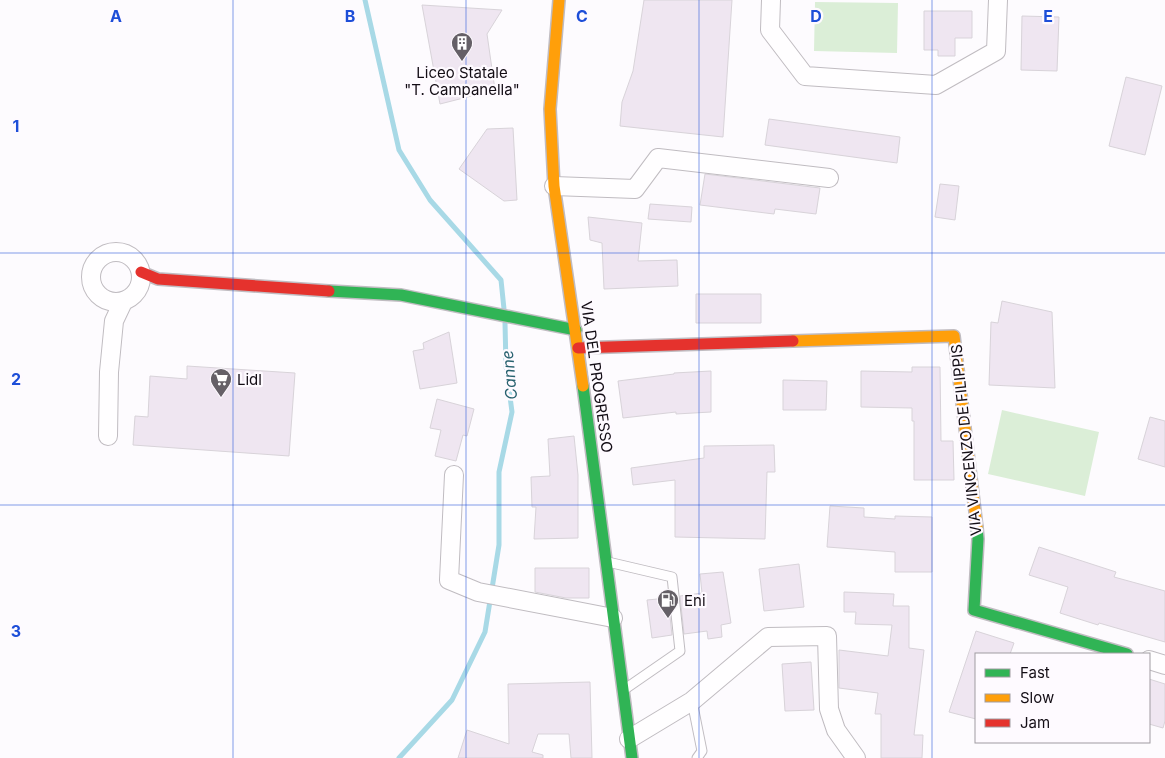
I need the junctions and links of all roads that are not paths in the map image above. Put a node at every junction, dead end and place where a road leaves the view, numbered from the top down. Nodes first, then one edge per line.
1 (559, 0) edge
2 (771, 0) edge
3 (998, 0) edge
4 (829, 178) dead end
5 (554, 186) junction
6 (140, 280) junction
7 (158, 280) joint
8 (115, 302) junction
9 (576, 330) junction
10 (578, 348) junction
11 (108, 436) dead end
12 (454, 475) dead end
13 (606, 561) junction
14 (613, 618) junction
15 (1124, 653) edge
16 (1150, 660) edge
17 (1165, 665) edge
18 (623, 690) junction
19 (692, 701) junction
20 (629, 739) junction
21 (632, 758) edge
22 (697, 758) edge
23 (856, 758) edge

1 - 5 street, VIA DEL PROGRESSO
2 - 3 street
4 - 5 street
5 - 9 street, VIA DEL PROGRESSO
6 - 7 street
6 - 8 street
6 - 8 street
7 - 9 street
8 - 11 street
9 - 10 street, VIA DEL PROGRESSO
10 - 13 street, VIA DEL PROGRESSO
10 - 15 street, VIA VINCENZO DE FILIPPIS
12 - 14 street
13 - 14 street, VIA DEL PROGRESSO
13 - 18 lane
14 - 18 street, VIA DEL PROGRESSO
16 - 17 street
18 - 20 street, VIA DEL PROGRESSO
19 - 20 street
19 - 22 lane
19 - 23 street
20 - 21 street, VIA DEL PROGRESSO

